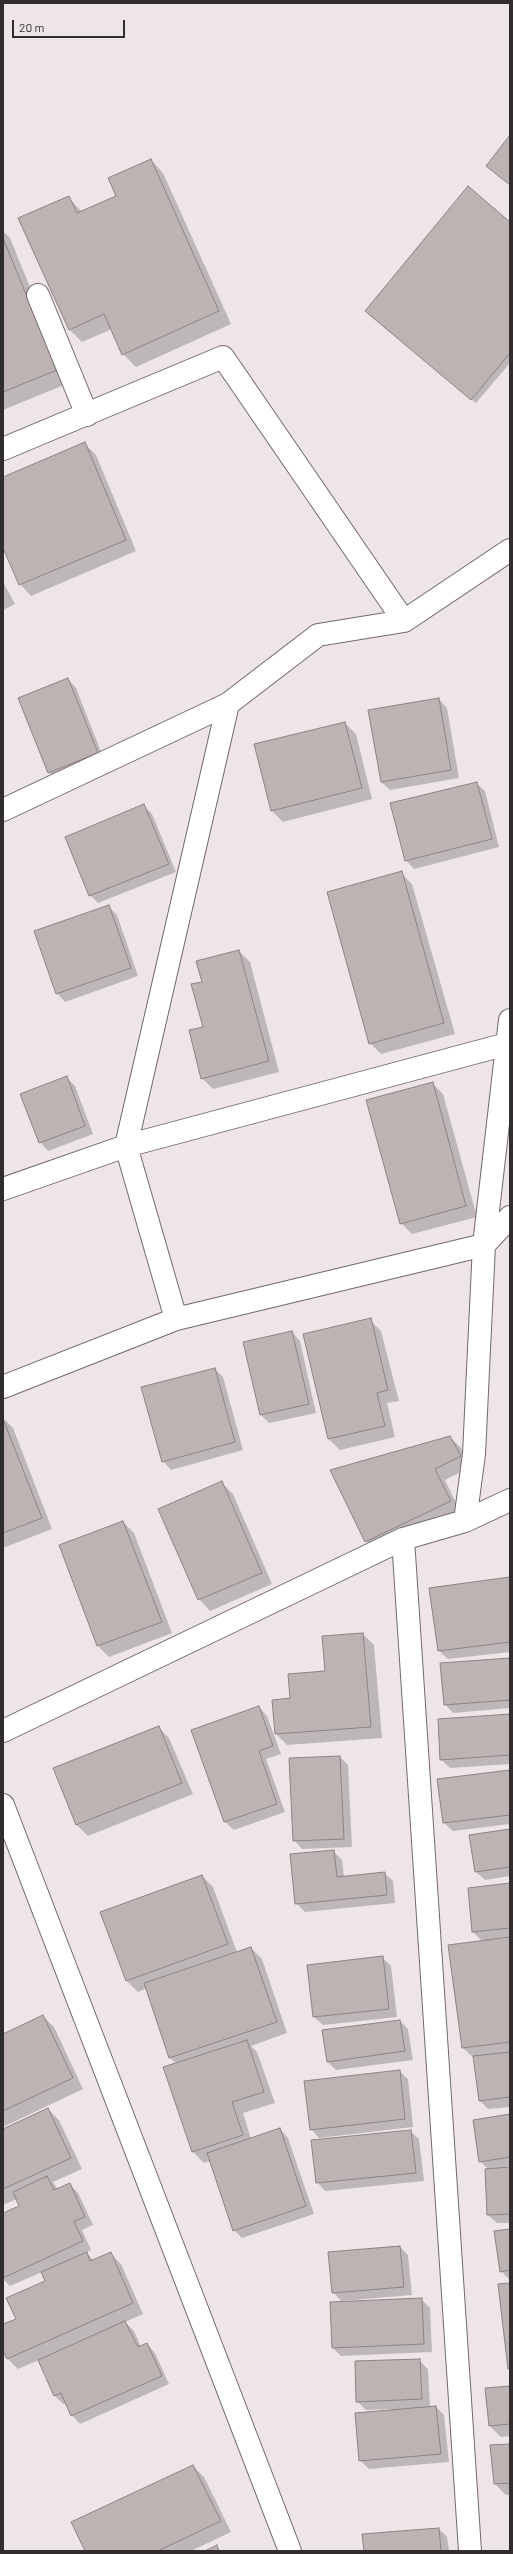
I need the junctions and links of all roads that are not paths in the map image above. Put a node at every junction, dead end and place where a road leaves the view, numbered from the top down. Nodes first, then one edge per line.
1 (38, 295) dead end
2 (87, 415) junction
3 (3, 448) edge
4 (510, 550) edge
5 (404, 621) junction
6 (228, 704) junction
7 (3, 810) edge
8 (510, 1020) edge
9 (507, 1044) junction
10 (126, 1146) junction
11 (3, 1189) edge
12 (510, 1217) edge
13 (484, 1245) junction
14 (176, 1319) junction
15 (3, 1387) edge
16 (510, 1500) edge
17 (465, 1521) junction
18 (403, 1539) junction
19 (3, 1731) edge
20 (3, 1805) edge
21 (290, 2551) edge
22 (470, 2551) edge

1 - 2 street
2 - 3 street
2 - 5 street
4 - 5 street
5 - 6 street
6 - 7 street
6 - 10 street
8 - 9 street
9 - 10 street
9 - 13 street
10 - 11 street
10 - 14 street
12 - 13 street
13 - 14 street
13 - 17 street
14 - 15 street
16 - 17 street
17 - 18 street
18 - 19 street
18 - 22 street
20 - 21 street

